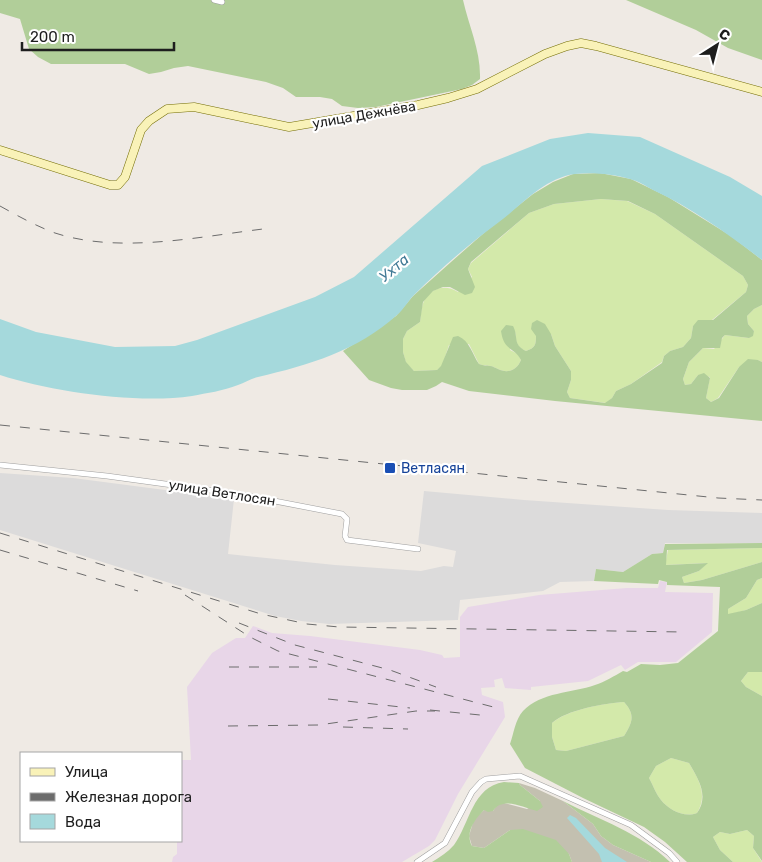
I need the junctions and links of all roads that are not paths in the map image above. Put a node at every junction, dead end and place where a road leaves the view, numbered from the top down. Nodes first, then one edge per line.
1 (214, 0) edge
2 (222, 2) dead end
3 (762, 92) edge
4 (0, 150) edge
5 (0, 465) edge
6 (418, 550) dead end
7 (417, 862) edge
8 (677, 862) edge

1 - 2 street
3 - 4 street, улица Дежнёва
5 - 6 street, улица Ветлосян
7 - 8 street

